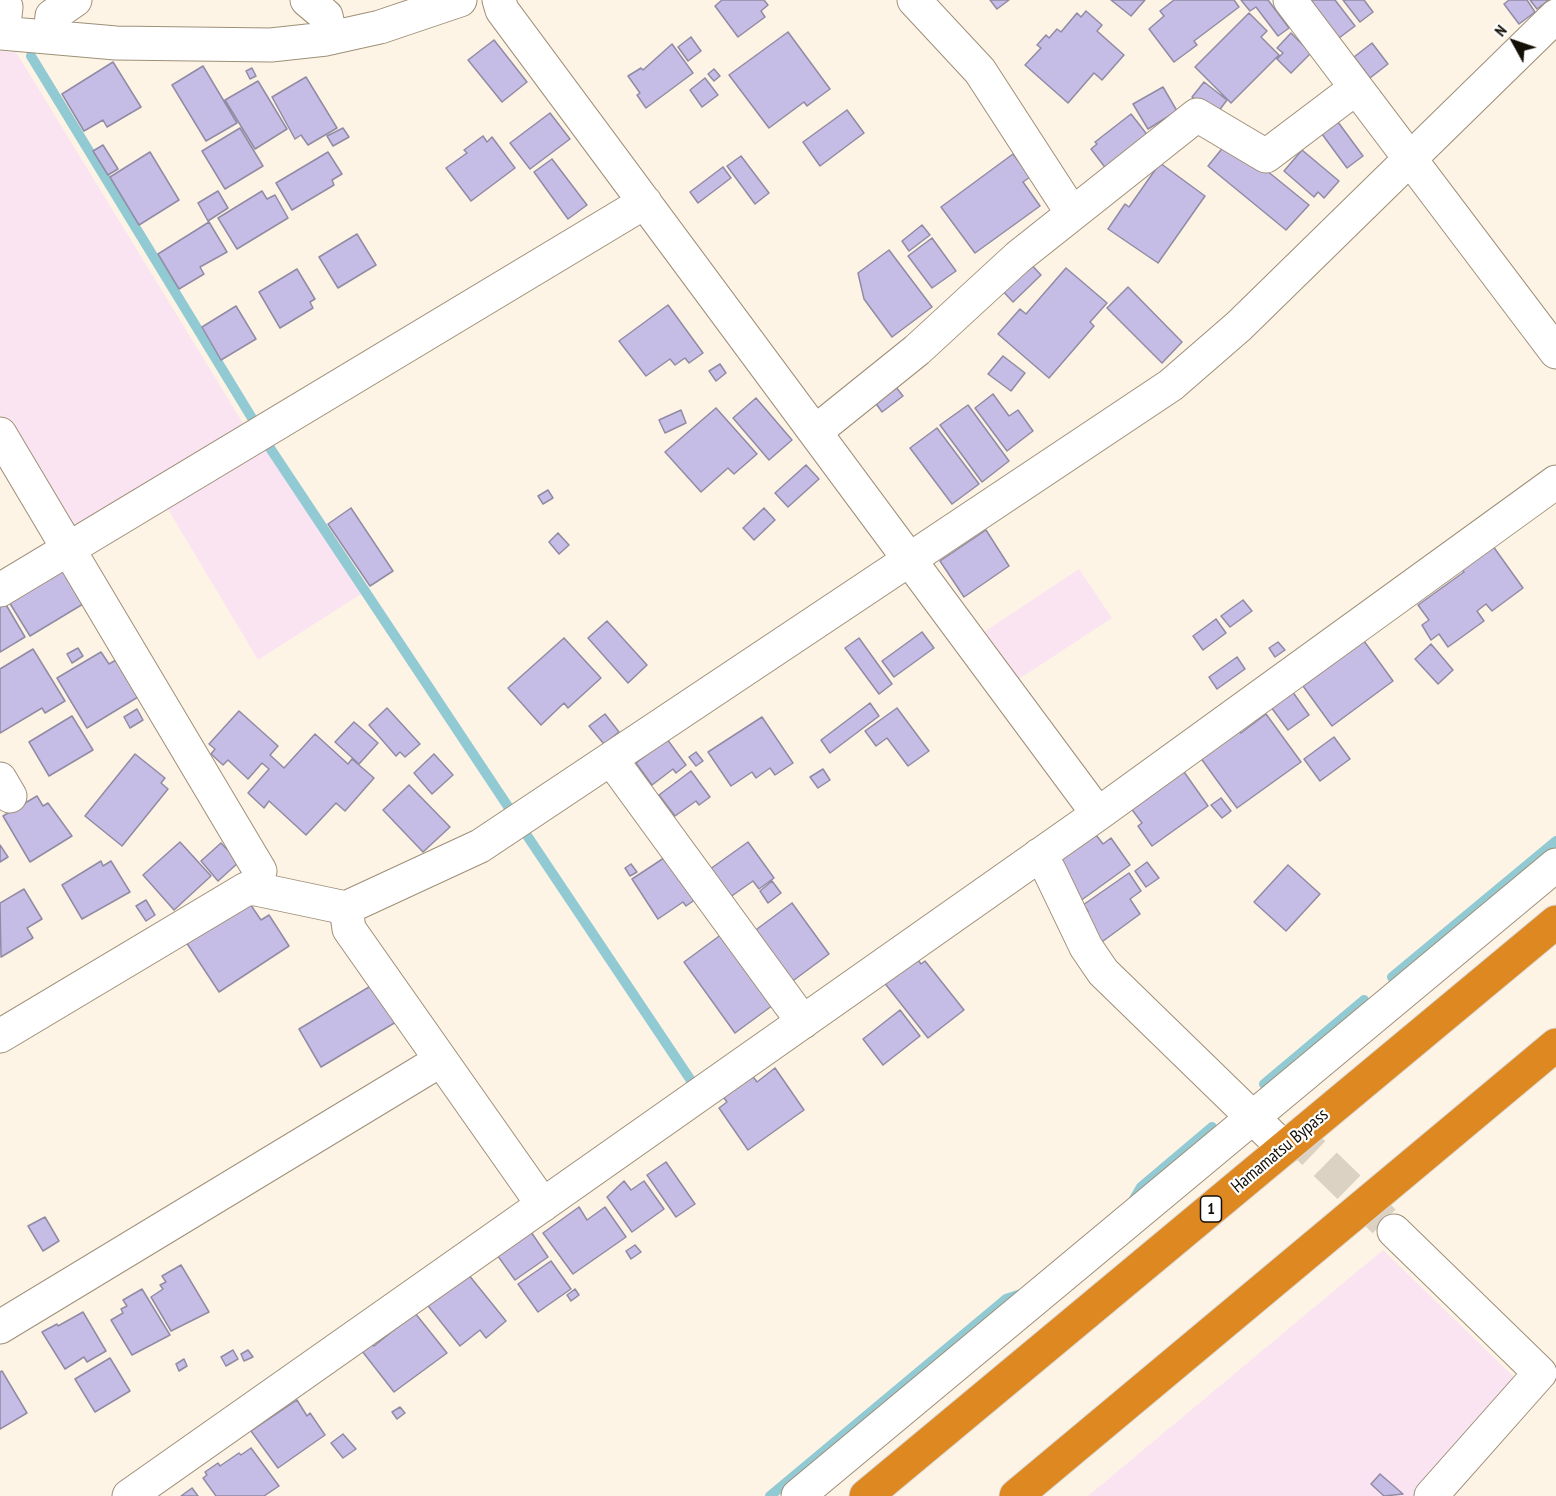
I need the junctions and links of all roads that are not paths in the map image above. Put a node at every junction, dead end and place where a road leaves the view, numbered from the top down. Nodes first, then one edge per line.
1 (75, 0) edge
2 (308, 0) edge
3 (460, 0) edge
4 (499, 0) edge
5 (914, 0) edge
6 (1290, 0) edge
7 (0, 1) edge
8 (1556, 16) edge
9 (2, 33) edge
10 (50, 37) junction
11 (331, 38) junction
12 (1356, 88) junction
13 (1410, 159) junction
14 (645, 202) junction
15 (1072, 213) junction
16 (1556, 352) edge
17 (815, 432) junction
18 (0, 434) edge
19 (1556, 482) edge
20 (68, 549) junction
21 (910, 560) junction
22 (0, 590) edge
23 (611, 759) junction
24 (1098, 814) junction
25 (1039, 855) junction
26 (1556, 865) edge
27 (256, 889) junction
28 (346, 908) junction
29 (1556, 922) edge
30 (803, 1022) junction
31 (1356, 1031) junction
32 (0, 1035) edge
33 (1556, 1045) edge
34 (441, 1060) junction
35 (1384, 1065) junction
36 (1254, 1107) junction
37 (1284, 1148) junction
38 (543, 1205) junction
39 (1354, 1214) junction
40 (1394, 1231) tunnel mouth
41 (0, 1327) edge
42 (1529, 1385) junction
43 (129, 1496) edge
44 (798, 1496) edge
45 (866, 1496) edge
46 (1016, 1496) edge
47 (1431, 1496) edge

1 - 10 street
2 - 11 street
3 - 11 street
4 - 14 street
5 - 15 street
6 - 12 street
7 - 9 street
8 - 13 street
9 - 10 street
10 - 11 street
12 - 13 street
12 - 15 street
13 - 16 street
13 - 21 street
14 - 17 street
14 - 20 street
15 - 17 street
17 - 21 street
18 - 20 street
19 - 24 street
20 - 22 street
20 - 27 street
21 - 23 street
21 - 24 street
23 - 28 street
23 - 30 street
24 - 25 street
25 - 30 street
25 - 36 street
26 - 31 street
27 - 28 street
27 - 32 street
28 - 34 street
29 - 35 highway, Hamamatsu Bypass / 1
30 - 38 street
31 - 35 street
31 - 36 street
33 - 39 highway
34 - 38 street
34 - 41 street
35 - 37 highway, Hamamatsu Bypass / 1
36 - 37 street
36 - 44 street
37 - 45 highway, Hamamatsu Bypass / 1
38 - 43 street
39 - 42 street
39 - 46 highway
40 - 42 street
42 - 47 street

